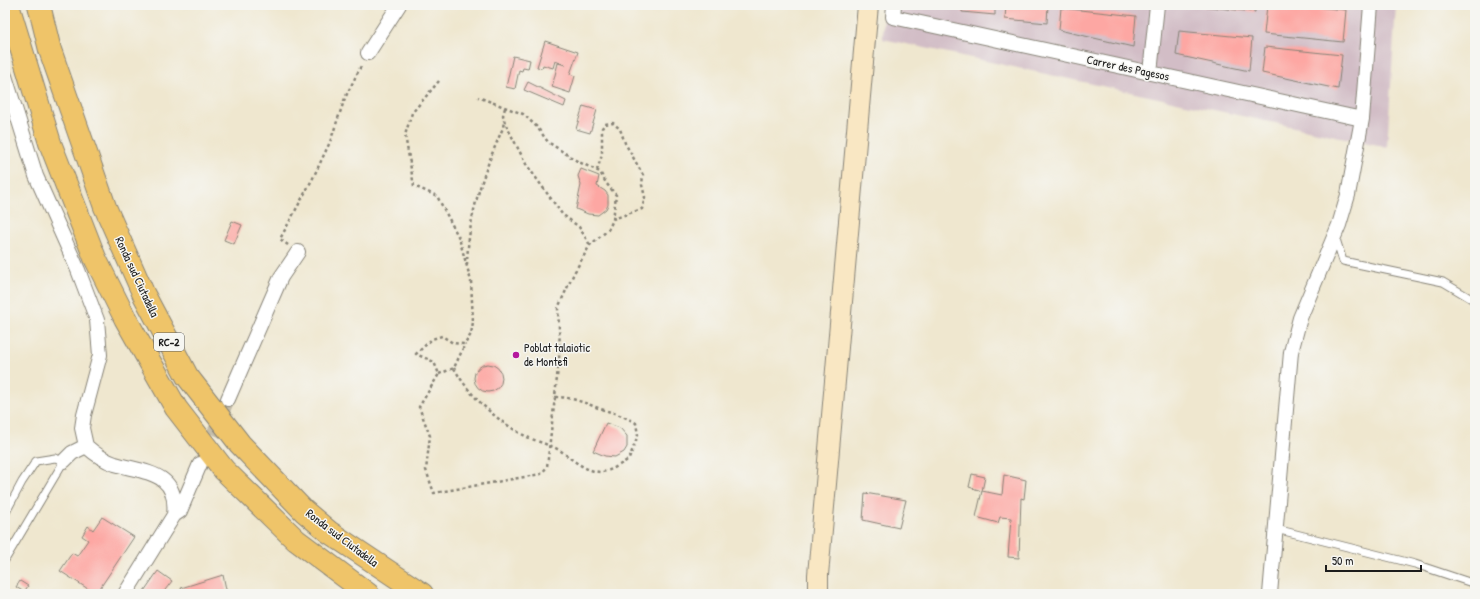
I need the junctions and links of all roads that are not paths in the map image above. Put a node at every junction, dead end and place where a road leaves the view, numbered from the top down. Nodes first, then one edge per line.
1 (8, 5) edge
2 (39, 5) edge
3 (399, 5) edge
4 (868, 5) edge
5 (1157, 5) edge
6 (1371, 5) edge
7 (893, 11) edge
8 (368, 53) road end
9 (1150, 73) junction
10 (5, 76) edge
11 (1362, 119) junction
12 (1335, 234) junction
13 (298, 252) road end
14 (1475, 301) edge
15 (228, 399) tunnel mouth
16 (86, 446) junction
17 (64, 462) junction
18 (200, 464) tunnel mouth
19 (5, 514) edge
20 (174, 515) junction
21 (1276, 529) junction
22 (5, 560) edge
23 (1475, 584) edge
24 (818, 585) edge
25 (125, 594) edge
26 (368, 594) edge
27 (422, 594) edge
28 (812, 594) edge
29 (1270, 594) edge

1 - 26 main road, RC-2
2 - 27 main road, Ronda sud Ciutadella / RC-2
3 - 8 street
4 - 24 main road
5 - 9 street
6 - 11 street
7 - 9 street, Carrer des Pagesos
9 - 11 street, Carrer des Pagesos
10 - 16 street
11 - 12 street
12 - 14 lane
12 - 21 street
13 - 15 street
16 - 17 street
16 - 20 street
17 - 19 lane
17 - 22 lane
18 - 20 street
20 - 25 street
21 - 23 lane
21 - 29 street
24 - 28 main road

